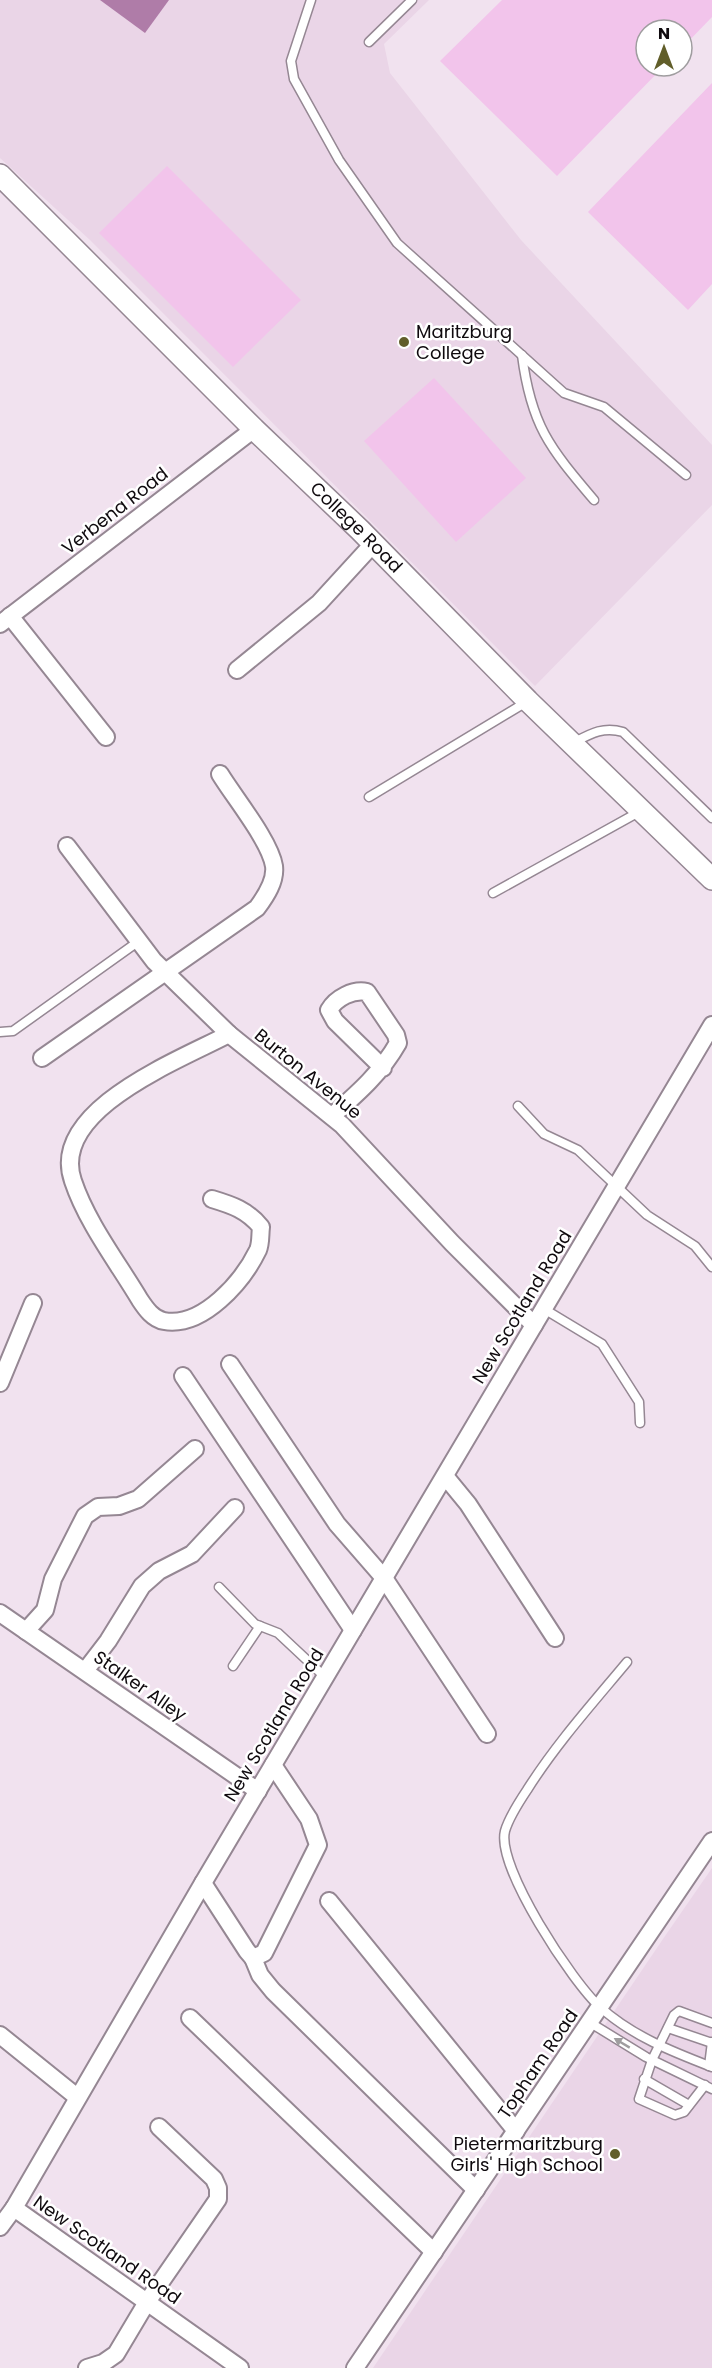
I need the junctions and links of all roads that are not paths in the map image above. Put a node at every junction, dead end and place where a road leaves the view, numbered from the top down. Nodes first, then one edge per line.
1 (311, 0) edge
2 (409, 1) edge
3 (369, 42) dead end
4 (0, 176) edge
5 (522, 355) junction
6 (254, 429) junction
7 (686, 475) dead end
8 (594, 500) dead end
9 (373, 544) junction
10 (5, 617) edge
11 (237, 670) dead end
12 (528, 701) junction
13 (106, 737) dead end
14 (573, 743) junction
15 (220, 774) dead end
16 (369, 797) dead end
17 (642, 810) junction
18 (712, 818) edge
19 (66, 846) dead end
20 (712, 879) edge
21 (493, 893) dead end
22 (139, 941) junction
23 (165, 972) junction
24 (712, 1025) edge
25 (0, 1032) edge
26 (229, 1034) junction
27 (42, 1058) dead end
28 (383, 1068) junction
29 (518, 1106) dead end
30 (332, 1116) junction
31 (617, 1185) junction
32 (212, 1199) dead end
33 (712, 1267) edge
34 (33, 1304) dead end
35 (544, 1309) junction
36 (534, 1325) junction
37 (230, 1364) dead end
38 (183, 1376) dead end
39 (0, 1383) edge
40 (640, 1423) dead end
41 (195, 1449) dead end
42 (445, 1476) junction
43 (235, 1508) dead end
44 (384, 1578) junction
45 (219, 1587) dead end
46 (0, 1613) edge
47 (260, 1626) junction
48 (353, 1630) junction
49 (26, 1631) junction
50 (555, 1638) dead end
51 (627, 1662) dead end
52 (233, 1666) dead end
53 (85, 1671) junction
54 (325, 1677) junction
55 (486, 1734) dead end
56 (273, 1765) junction
57 (258, 1791) junction
58 (712, 1841) edge
59 (203, 1883) junction
60 (329, 1901) dead end
61 (254, 1958) junction
62 (600, 2007) junction
63 (190, 2018) dead end
64 (589, 2022) junction
65 (712, 2024) edge
66 (668, 2028) junction
67 (0, 2035) edge
68 (712, 2042) edge
69 (661, 2046) junction
70 (652, 2060) junction
71 (711, 2066) edge
72 (644, 2079) junction
73 (709, 2087) edge
74 (77, 2097) junction
75 (689, 2105) junction
76 (159, 2127) dead end
77 (516, 2131) junction
78 (476, 2190) junction
79 (14, 2208) junction
80 (0, 2228) edge
81 (434, 2252) junction
82 (147, 2302) junction
83 (87, 2368) edge
84 (240, 2368) edge
85 (355, 2368) edge

1 - 5 lane
2 - 3 lane
4 - 6 street, College Road
5 - 7 lane
5 - 8 lane
6 - 9 street, College Road
6 - 10 street, Verbena Road
9 - 11 street
9 - 12 street, College Road
10 - 13 street
12 - 14 street, College Road
12 - 16 lane
14 - 17 street, College Road
14 - 18 lane
15 - 23 street
17 - 20 street, College Road
17 - 21 lane
19 - 22 street, Burton Avenue
22 - 23 street, Burton Avenue
22 - 25 lane
23 - 26 street, Burton Avenue
23 - 27 street
24 - 31 street, New Scotland Road
26 - 30 street, Burton Avenue
26 - 32 street
28 - 28 street
28 - 30 street
29 - 31 lane
30 - 36 street, Burton Avenue
31 - 33 lane
31 - 35 street, New Scotland Road
34 - 39 street
35 - 36 street, New Scotland Road
35 - 40 lane
36 - 42 street, New Scotland Road
37 - 44 street
38 - 48 street
41 - 49 street
42 - 44 street, New Scotland Road
42 - 50 street
43 - 53 street
44 - 48 street, New Scotland Road
44 - 55 street
45 - 47 lane
46 - 49 street, Stalker Alley
47 - 52 lane
47 - 54 lane
48 - 54 street, New Scotland Road
49 - 53 street, Stalker Alley
51 - 62 lane
53 - 57 street, Stalker Alley
54 - 56 street, New Scotland Road
56 - 57 street, New Scotland Road
56 - 61 street
57 - 59 street, New Scotland Road
58 - 62 street, Topham Road
59 - 61 street
59 - 74 street, New Scotland Road
60 - 77 street
61 - 78 street
62 - 64 street, Topham Road
62 - 69 lane
63 - 81 street
70 -> 64 lane
64 - 77 street, Topham Road
65 - 66 lane
66 - 68 lane
66 - 69 lane
67 - 74 street
68 - 71 lane
69 - 70 lane
69 - 71 lane
70 - 72 lane
70 - 73 lane
72 - 75 lane
72 - 75 lane
73 - 75 lane
74 - 79 street, New Scotland Road
76 - 82 street
77 - 78 street, Topham Road
78 - 81 street, Topham Road
79 - 80 street
79 - 82 street, New Scotland Road
81 - 85 street, Topham Road
82 - 83 street
82 - 84 street, New Scotland Road

